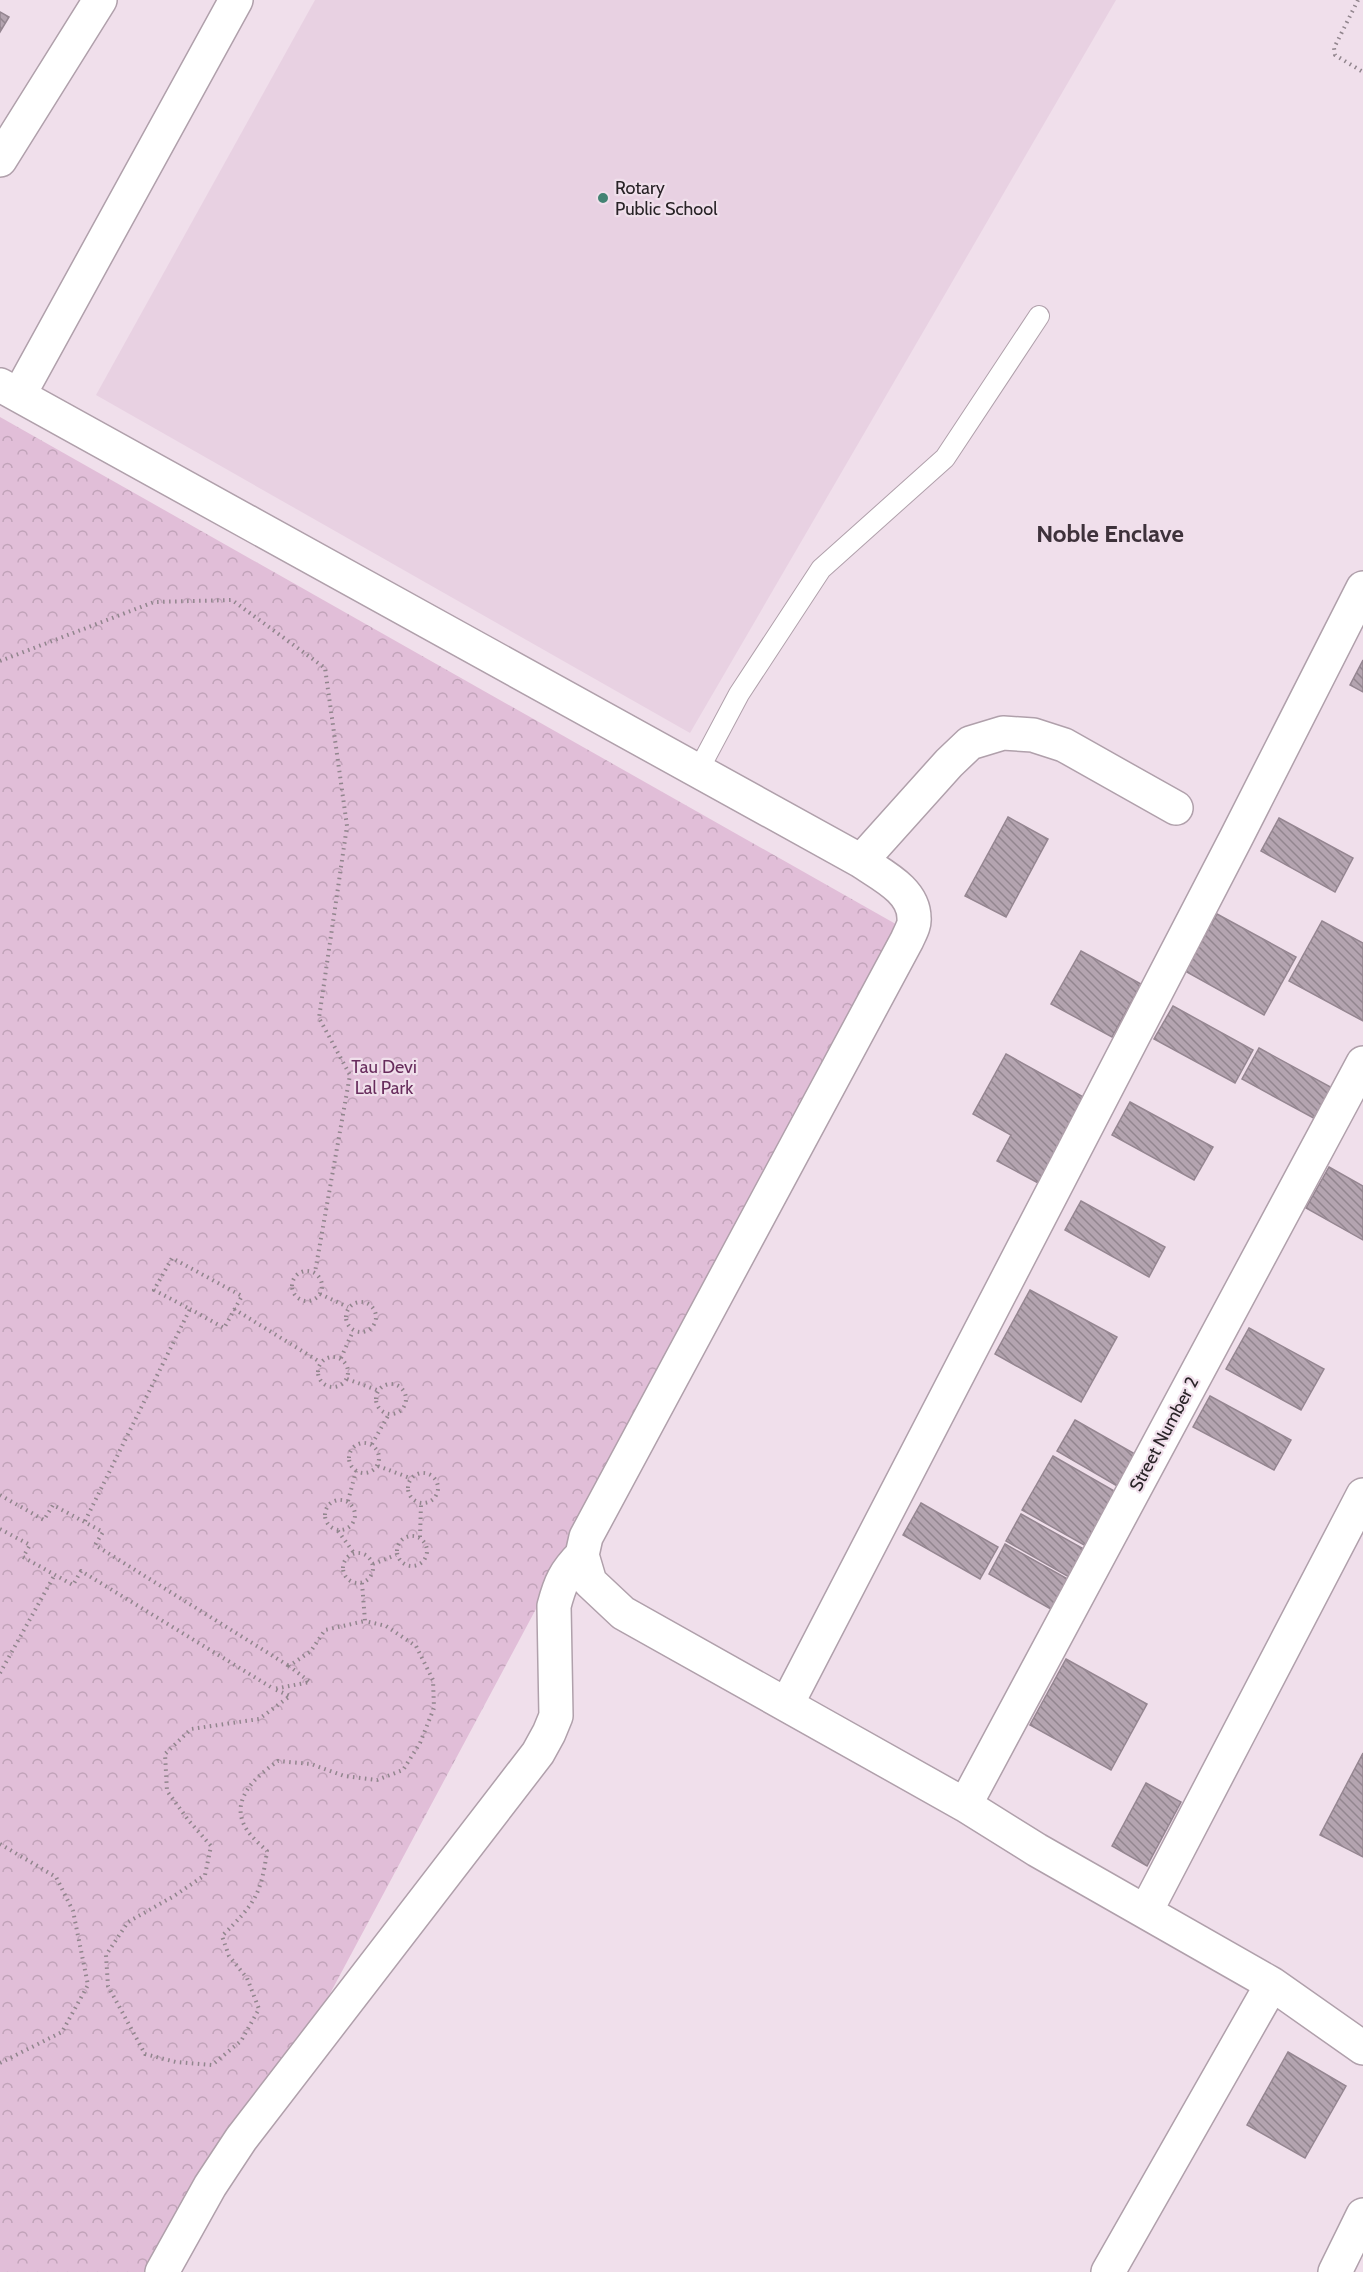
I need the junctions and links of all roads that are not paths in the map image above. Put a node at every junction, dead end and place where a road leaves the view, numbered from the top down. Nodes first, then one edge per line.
1 (100, 0) edge
2 (236, 0) edge
3 (0, 160) edge
4 (1039, 316) dead end
5 (9, 390) edge
6 (1363, 588) edge
7 (698, 771) junction
8 (1176, 808) dead end
9 (861, 861) junction
10 (1363, 1063) edge
11 (1363, 1495) edge
12 (582, 1555) junction
13 (787, 1704) junction
14 (965, 1805) junction
15 (1146, 1911) junction
16 (1272, 1984) junction
17 (1363, 2048) edge
18 (1363, 2215) edge
19 (162, 2272) edge
20 (1108, 2272) edge
21 (1335, 2272) edge

1 - 3 street
2 - 5 street
4 - 7 lane
5 - 7 street
6 - 13 street
7 - 9 street
8 - 9 street
9 - 12 street
10 - 14 street, Street Number 2
11 - 15 street
12 - 13 street
12 - 19 street
13 - 14 street
14 - 15 street
15 - 16 street
16 - 17 street
16 - 20 street
18 - 21 street

